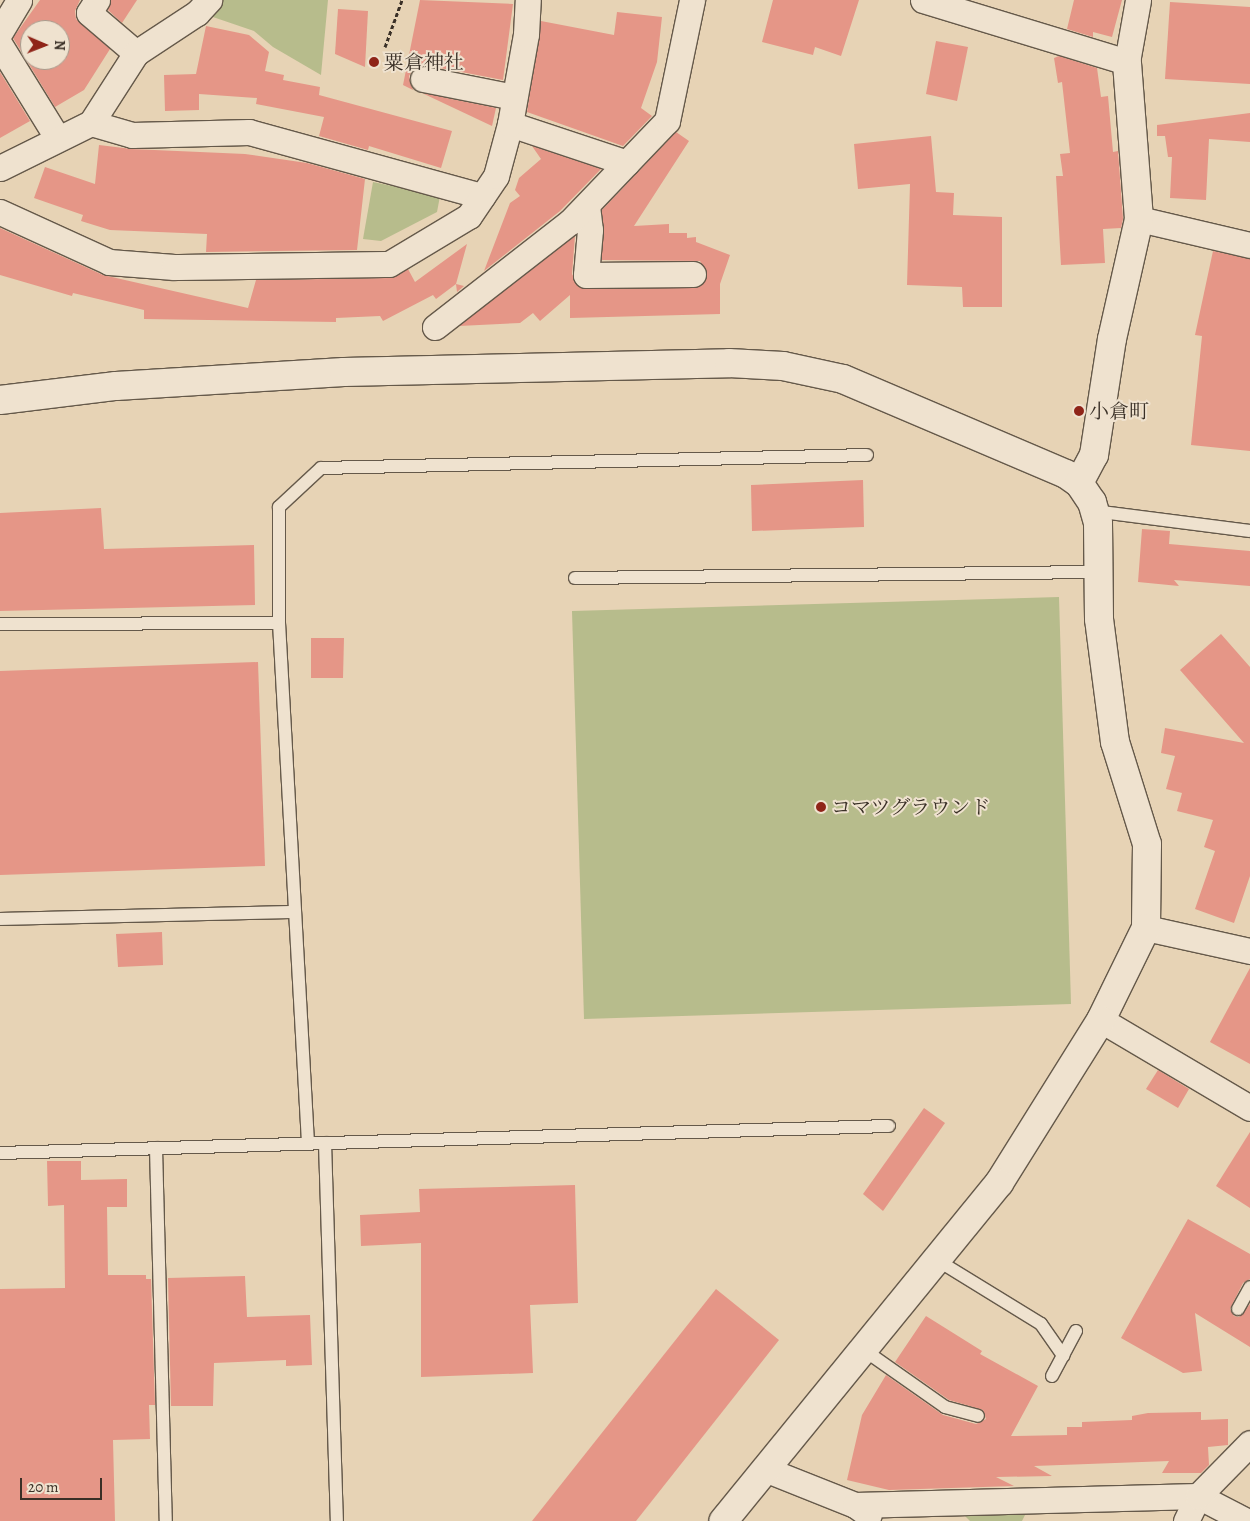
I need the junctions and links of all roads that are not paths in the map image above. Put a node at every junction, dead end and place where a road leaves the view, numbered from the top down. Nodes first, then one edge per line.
1 (19, 0) edge
2 (97, 0) edge
3 (209, 0) edge
4 (528, 0) edge
5 (692, 0) edge
6 (923, 0) edge
7 (1138, 0) edge
8 (0, 32) edge
9 (0, 44) edge
10 (136, 53) junction
11 (1127, 62) junction
12 (423, 80) dead end
13 (514, 97) junction
14 (91, 123) junction
15 (510, 124) junction
16 (58, 139) junction
17 (627, 163) junction
18 (0, 168) edge
19 (482, 196) junction
20 (587, 206) junction
21 (0, 212) edge
22 (1139, 219) junction
23 (1250, 245) edge
24 (693, 274) dead end
25 (435, 327) dead end
26 (0, 400) edge
27 (867, 455) dead end
28 (1079, 483) junction
29 (1094, 511) junction
30 (1250, 531) edge
31 (1098, 572) junction
32 (575, 578) dead end
33 (279, 623) junction
34 (0, 624) edge
35 (295, 912) junction
36 (0, 919) edge
37 (1146, 928) junction
38 (1250, 951) edge
39 (1101, 1020) junction
40 (1250, 1108) edge
41 (889, 1126) dead end
42 (308, 1143) junction
43 (325, 1143) junction
44 (156, 1148) junction
45 (0, 1153) edge
46 (936, 1260) junction
47 (1250, 1287) edge
48 (1238, 1309) dead end
49 (1076, 1332) dead end
50 (864, 1350) junction
51 (1063, 1356) junction
52 (1052, 1376) dead end
53 (978, 1416) dead end
54 (1250, 1443) edge
55 (767, 1470) junction
56 (1198, 1496) junction
57 (855, 1505) junction
58 (166, 1521) edge
59 (337, 1521) edge
60 (723, 1521) edge
61 (877, 1521) edge
62 (1186, 1521) edge
63 (1246, 1521) edge

1 - 8 street
2 - 10 street
3 - 10 street
4 - 13 street
5 - 17 street
6 - 11 street
7 - 11 street
9 - 16 street
10 - 14 street
11 - 22 street
12 - 13 street
13 - 15 street
14 - 16 street
14 - 19 street
15 - 17 street
15 - 19 street
16 - 18 street
17 - 20 street
19 - 21 street
20 - 24 street
20 - 25 street
22 - 23 street
22 - 28 street
26 - 28 street
27 - 33 lane
28 - 29 street
29 - 30 lane
29 - 31 street
31 - 32 lane
31 - 37 street
33 - 34 lane
33 - 35 lane
35 - 36 lane
35 - 42 lane
37 - 38 street
37 - 39 street
39 - 40 street
39 - 46 street
41 - 43 lane
42 - 43 lane
42 - 44 lane
43 - 59 lane
44 - 45 lane
44 - 58 lane
46 - 50 street
46 - 51 lane
47 - 48 lane
49 - 51 lane
50 - 53 lane
50 - 55 street
51 - 52 lane
54 - 56 street
55 - 57 street
55 - 60 street
56 - 57 street
56 - 62 street
56 - 63 street
57 - 61 street

